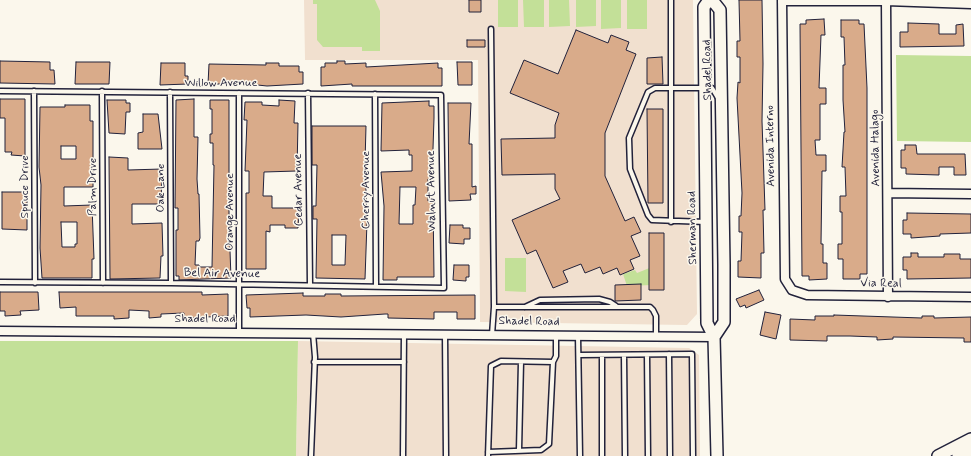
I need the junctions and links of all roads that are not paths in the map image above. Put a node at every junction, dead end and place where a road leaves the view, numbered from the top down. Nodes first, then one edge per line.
1 (671, 0) edge
2 (711, 0) edge
3 (782, 0) edge
4 (886, 1) edge
5 (971, 4) edge
6 (491, 29) dead end
7 (670, 88) junction
8 (704, 88) junction
9 (34, 90) junction
10 (0, 91) edge
11 (102, 91) junction
12 (170, 92) junction
13 (239, 93) junction
14 (308, 93) junction
15 (375, 94) junction
16 (441, 95) joint
17 (722, 104) junction
18 (888, 193) junction
19 (971, 194) edge
20 (671, 222) junction
21 (706, 222) junction
22 (0, 282) edge
23 (35, 283) junction
24 (171, 283) junction
25 (103, 284) junction
26 (240, 286) junction
27 (310, 286) junction
28 (376, 286) junction
29 (444, 288) joint
30 (792, 290) joint
31 (888, 297) junction
32 (971, 297) edge
33 (524, 307) junction
34 (617, 307) junction
35 (494, 308) junction
36 (0, 331) edge
37 (239, 332) junction
38 (312, 333) junction
39 (404, 334) junction
40 (445, 334) junction
41 (492, 334) junction
42 (556, 335) junction
43 (578, 336) junction
44 (656, 336) junction
45 (714, 337) junction
46 (647, 354) junction
47 (669, 354) junction
48 (579, 355) junction
49 (602, 355) junction
50 (624, 355) junction
51 (314, 362) junction
52 (404, 362) junction
53 (521, 362) junction
54 (553, 362) junction
55 (971, 439) edge
56 (519, 450) junction
57 (971, 450) edge
58 (488, 454) edge
59 (312, 456) edge
60 (403, 456) edge
61 (446, 456) edge
62 (580, 456) edge
63 (602, 456) edge
64 (625, 456) edge
65 (648, 456) edge
66 (670, 456) edge
67 (693, 456) edge
68 (717, 456) edge
69 (938, 456) edge
70 (958, 456) edge

1 - 7 lane
2 - 8 street, Sherman Road
2 - 17 street, Shadel Road
3 - 4 street
3 - 30 street, Avenida Interno
4 - 5 street
4 - 18 street, Avenida Halago
6 - 35 lane
7 - 8 lane
7 - 20 lane
7 - 20 lane
8 - 17 lane
8 - 21 street, Sherman Road
9 - 10 lane, Willow Avenue
9 - 11 lane, Willow Avenue
9 - 23 lane, Spruce Drive
11 - 12 lane, Willow Avenue
11 - 25 lane, Palm Drive
12 - 13 lane, Willow Avenue
12 - 24 lane, Oak Lane
13 - 14 lane, Willow Avenue
13 - 26 lane, Orange Avenue
14 - 15 lane, Willow Avenue
14 - 27 lane, Cedar Avenue
15 - 16 lane, Willow Avenue
15 - 28 lane, Cherry Avenue
16 - 29 lane, Walnut Avenue
17 - 45 street, Shadel Road
18 - 19 street
18 - 31 street, Avenida Halago
20 - 21 lane
21 - 45 street, Sherman Road
22 - 23 lane, Bel Air Avenue
23 - 25 lane, Bel Air Avenue
24 - 25 lane, Bel Air Avenue
24 - 26 lane, Bel Air Avenue
26 - 27 lane, Bel Air Avenue
26 - 37 lane, Orange Avenue
27 - 28 lane, Bel Air Avenue
28 - 29 lane, Bel Air Avenue
30 - 31 street, Via Real
31 - 32 street, Via Real
33 - 34 lane
33 - 34 lane
33 - 35 lane
34 - 44 lane
35 - 41 lane
36 - 37 street, Shadel Road
37 - 38 street, Shadel Road
38 - 39 street, Shadel Road
38 - 51 lane
39 - 40 street, Shadel Road
39 - 52 lane
40 - 41 street, Shadel Road
40 - 61 lane
41 - 42 street, Shadel Road
42 - 43 street, Shadel Road
42 - 54 lane
43 - 44 street, Shadel Road
43 - 48 lane
44 - 45 street, Shadel Road
45 - 68 street, Sherman Road
46 - 47 lane
46 - 50 lane
46 - 65 lane
47 - 66 lane
47 - 67 lane
48 - 49 lane
48 - 62 lane
49 - 50 lane
49 - 63 lane
50 - 64 lane
51 - 52 lane
51 - 59 lane
52 - 60 lane
53 - 54 lane
53 - 56 lane
53 - 58 lane
54 - 56 lane
55 - 69 street
56 - 58 lane
57 - 70 street

